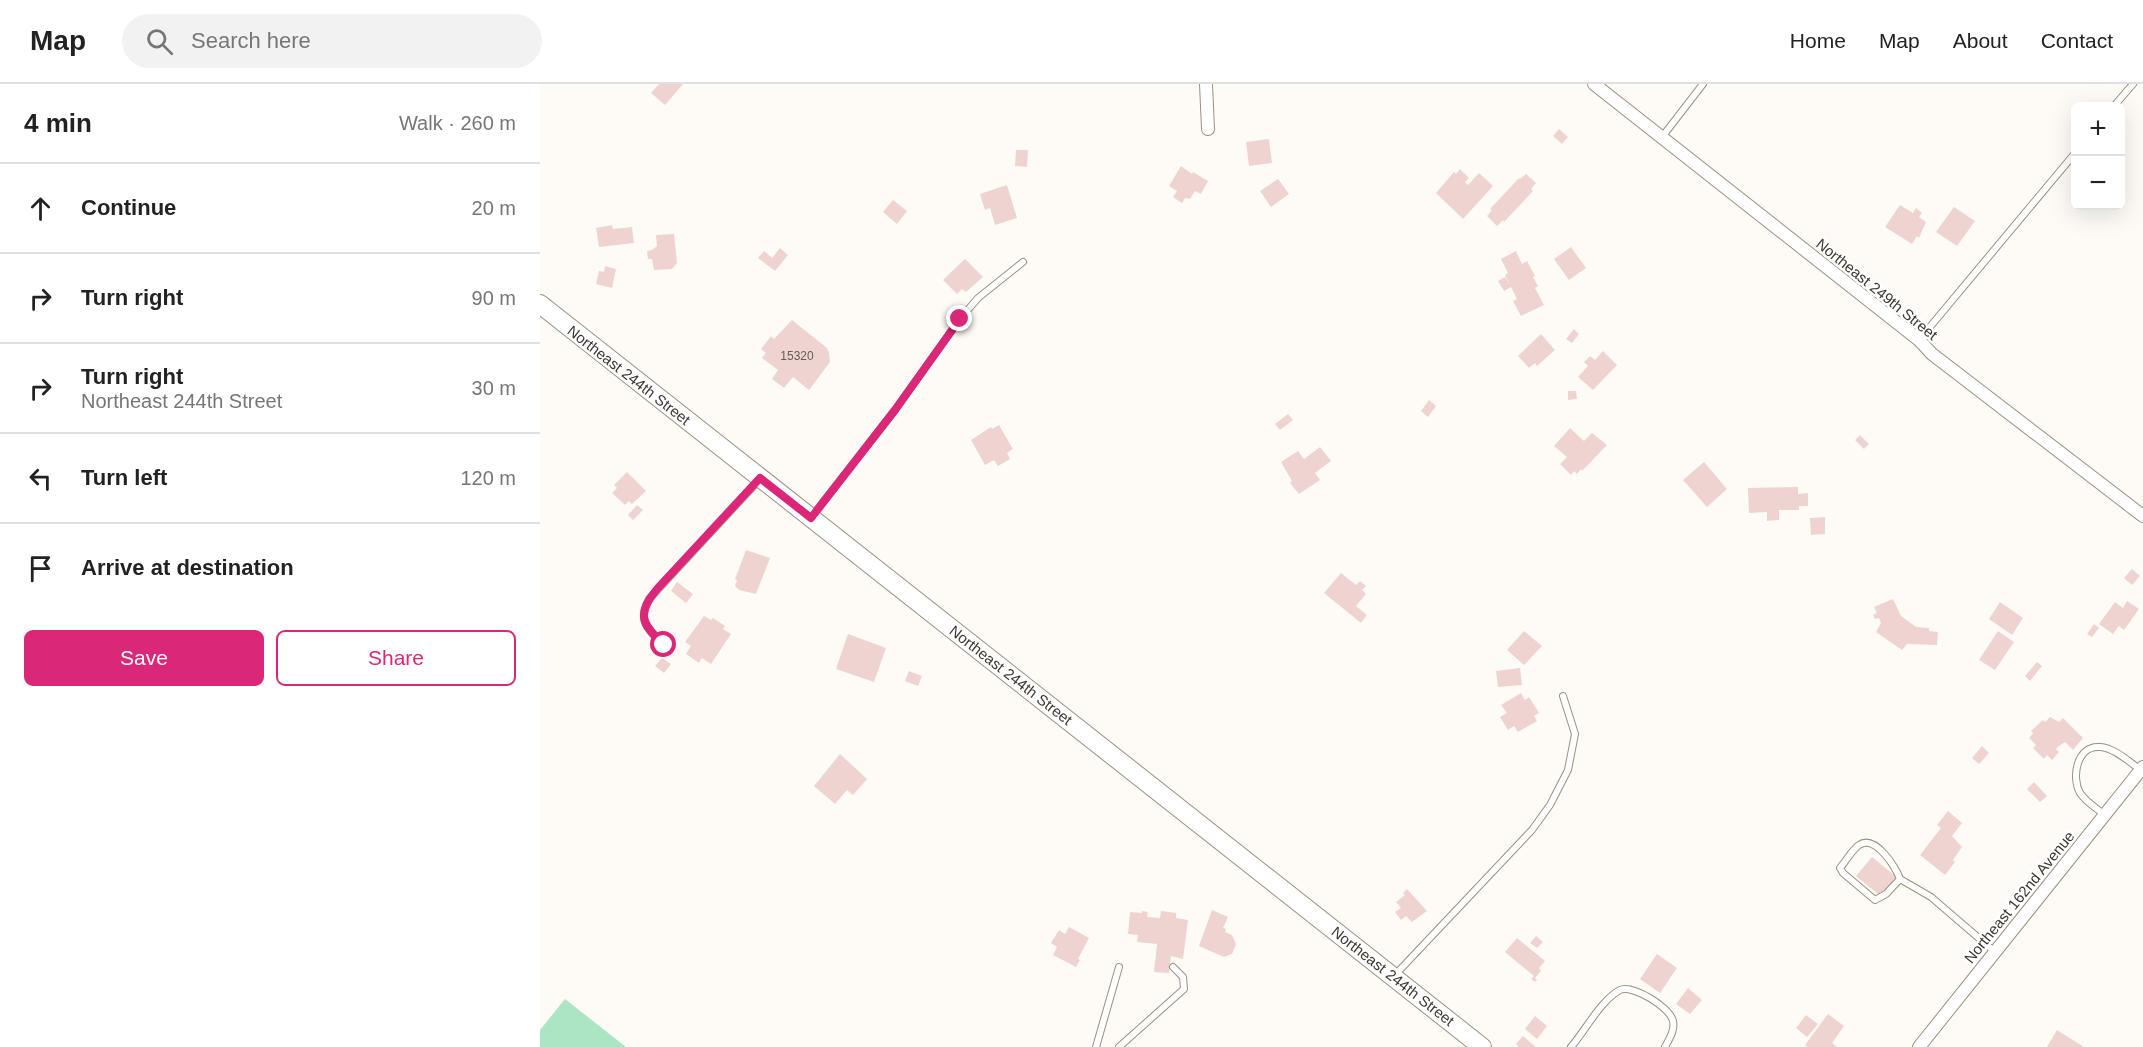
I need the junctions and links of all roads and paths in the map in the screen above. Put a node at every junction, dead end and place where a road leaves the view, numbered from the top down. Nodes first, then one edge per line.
1 (1206, 84) edge
2 (1594, 84) edge
3 (1703, 84) edge
4 (2133, 84) edge
5 (2117, 102) edge
6 (1208, 129) dead end
7 (1662, 138) junction
8 (2073, 156) edge
9 (1023, 262) dead end
10 (540, 304) edge
11 (1919, 340) junction
12 (760, 478) junction
13 (2143, 516) edge
14 (811, 518) junction
15 (664, 645) dead end
16 (1563, 696) dead end
17 (2142, 768) edge
18 (2105, 814) junction
19 (1900, 879) junction
20 (1995, 952) junction
21 (1119, 967) dead end
22 (1173, 967) dead end
23 (1393, 976) junction
24 (1096, 1047) edge
25 (1119, 1047) edge
26 (1482, 1047) edge
27 (1571, 1047) edge
28 (1665, 1047) edge
29 (1918, 1047) edge

1 - 6 street
2 - 7 street, Northeast 249th Street
3 - 7 lane
4 - 5 lane
7 - 11 street, Northeast 249th Street
8 - 11 lane
9 - 14 lane
10 - 12 street, Northeast 244th Street
11 - 13 street, Northeast 249th Street
12 - 14 street, Northeast 244th Street
12 - 15 lane
14 - 23 street, Northeast 244th Street
16 - 23 lane
17 - 18 street, Northeast 162nd Avenue
17 - 18 lane
18 - 20 street, Northeast 162nd Avenue
19 - 19 lane
19 - 20 lane
20 - 29 street, Northeast 162nd Avenue
21 - 24 lane
22 - 25 lane
23 - 26 street, Northeast 244th Street
27 - 28 lane

